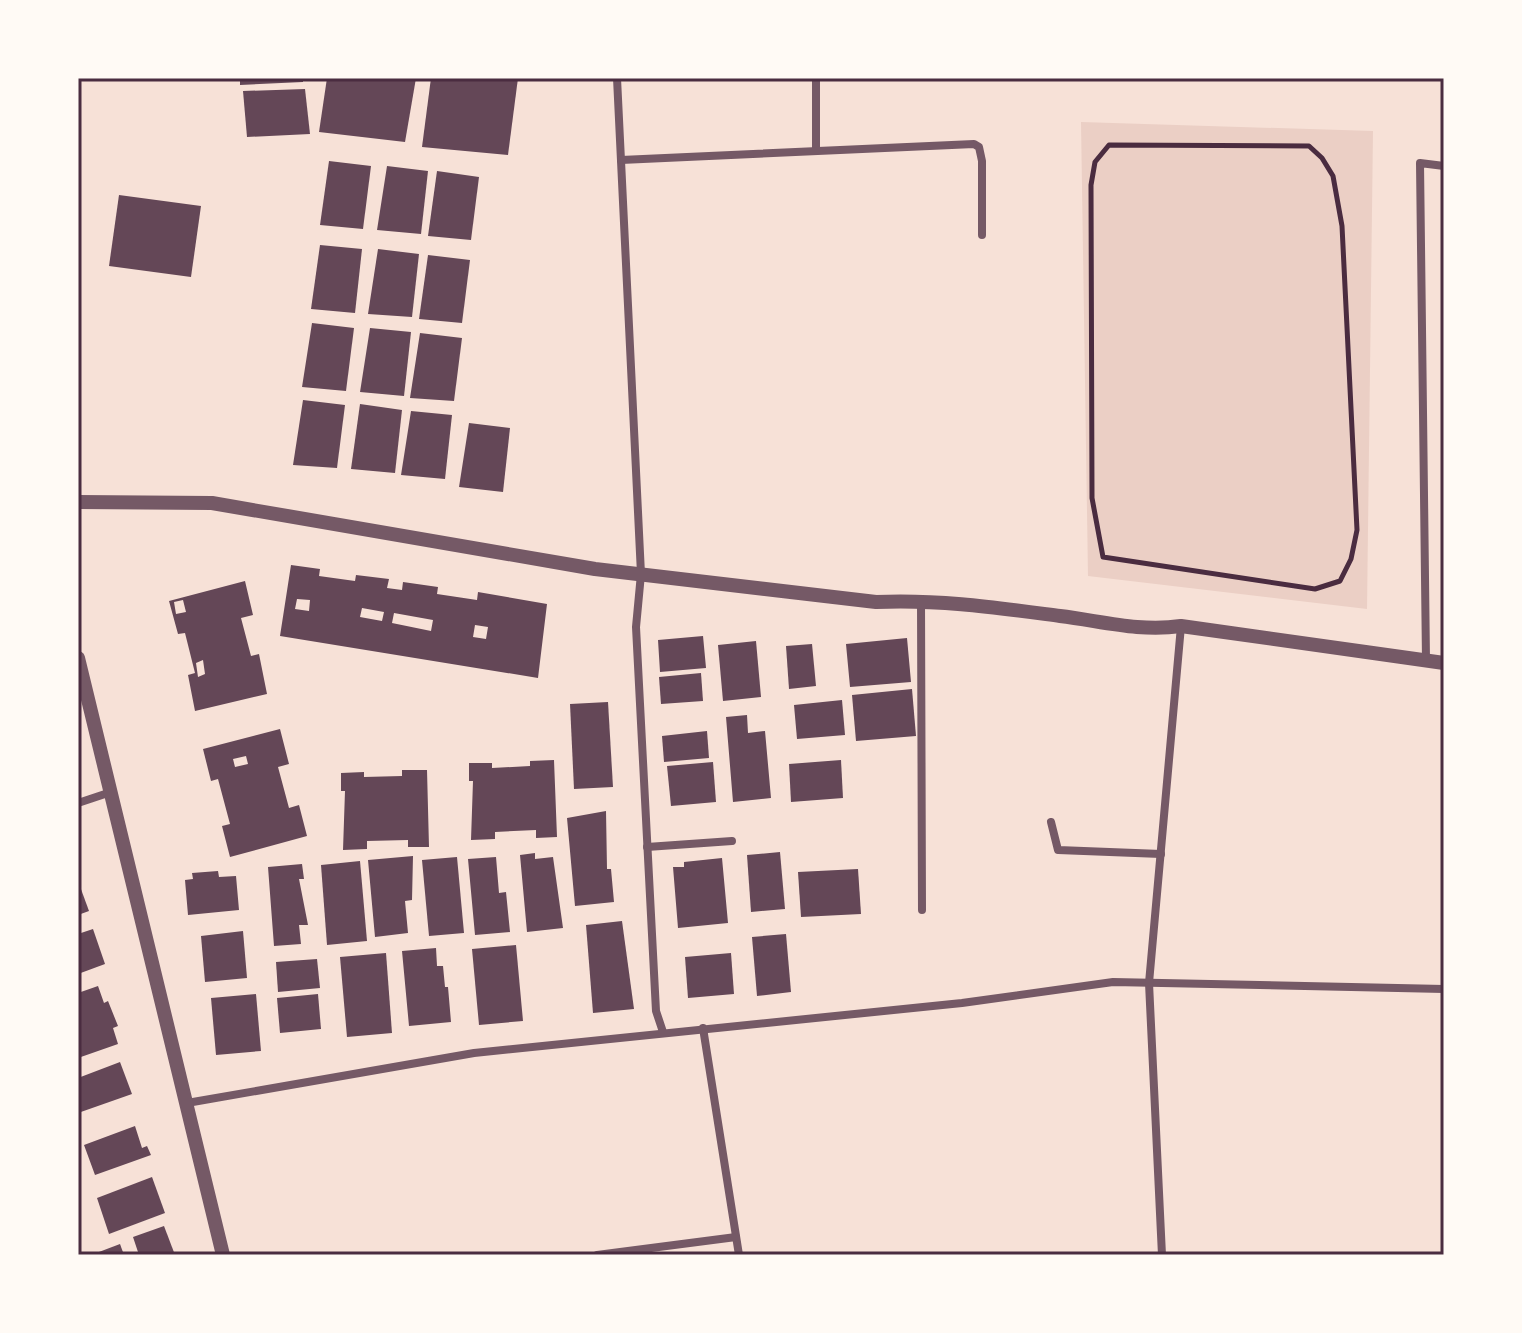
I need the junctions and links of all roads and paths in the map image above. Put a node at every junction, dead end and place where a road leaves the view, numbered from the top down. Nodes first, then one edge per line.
1 (617, 78) edge
2 (816, 78) edge
3 (816, 150) junction
4 (1322, 158) joint
5 (621, 160) junction
6 (1444, 166) edge
7 (982, 235) dead end
8 (78, 502) edge
9 (641, 574) junction
10 (921, 600) junction
11 (1181, 626) junction
12 (78, 658) edge
13 (1426, 660) junction
14 (1444, 663) edge
15 (111, 792) junction
16 (78, 803) edge
17 (1051, 822) dead end
18 (732, 841) dead end
19 (647, 847) junction
20 (1161, 854) junction
21 (922, 910) dead end
22 (1149, 983) junction
23 (1444, 989) edge
24 (703, 1028) junction
25 (663, 1032) junction
26 (187, 1103) junction
27 (736, 1237) junction
28 (223, 1255) edge
29 (597, 1255) edge
30 (739, 1255) edge
31 (1162, 1255) edge

1 - 5 street
2 - 3 street
3 - 5 street
3 - 7 street
4 - 4 path
5 - 9 street
6 - 13 street
8 - 9 street
9 - 10 street
9 - 19 street
10 - 11 street
10 - 21 street
11 - 13 street
11 - 20 street
12 - 15 street
13 - 14 street
15 - 16 street
15 - 26 street
17 - 20 street
18 - 19 street
19 - 25 street
20 - 22 street
22 - 23 street
22 - 24 street
22 - 31 street
24 - 25 street
24 - 27 street
25 - 26 street
26 - 28 street
27 - 29 street
27 - 30 street

